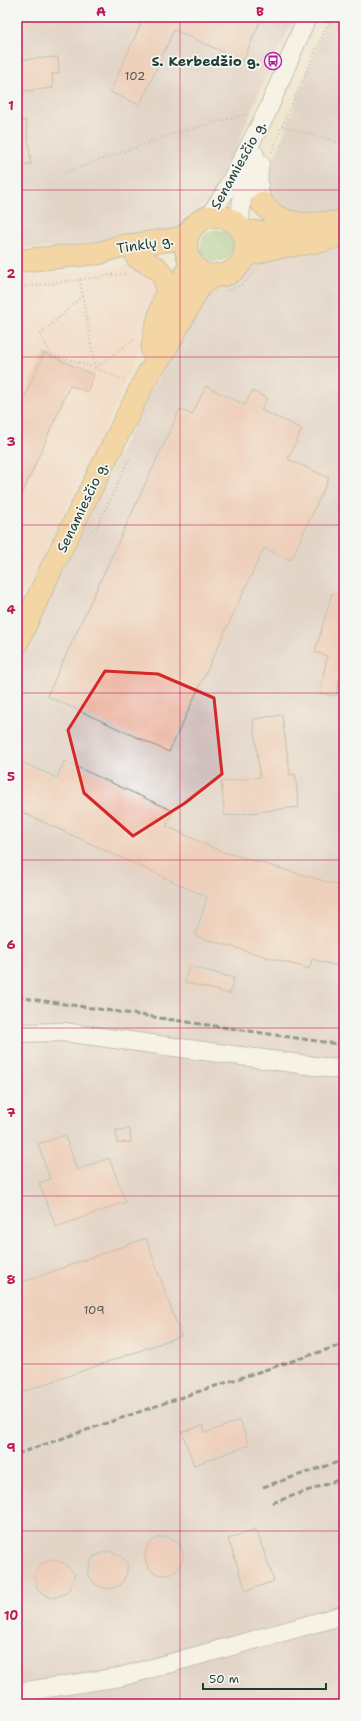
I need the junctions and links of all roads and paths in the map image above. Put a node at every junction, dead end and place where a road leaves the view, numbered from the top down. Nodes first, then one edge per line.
1 (307, 17) edge
2 (331, 17) edge
3 (267, 112) junction
4 (282, 126) junction
5 (265, 131) junction
6 (344, 144) edge
7 (270, 158) dead end
8 (64, 173) dead end
9 (262, 203) joint
10 (210, 217) junction
11 (241, 228) junction
12 (343, 231) edge
13 (189, 233) junction
14 (100, 253) junction
15 (190, 260) junction
16 (17, 262) edge
17 (251, 262) junction
18 (135, 265) junction
19 (164, 277) joint
20 (80, 280) junction
21 (221, 283) junction
22 (17, 288) edge
23 (82, 296) junction
24 (146, 354) junction
25 (95, 368) junction
26 (124, 380) dead end
27 (17, 643) edge
28 (17, 1033) edge
29 (344, 1070) edge
30 (344, 1615) edge
31 (17, 1691) edge

1 - 3 street, Senamiesčio g.
2 - 4 path
3 - 5 street, Senamiesčio g.
3 - 8 path
3 - 10 street, Senamiesčio g.
4 - 6 path
4 - 7 path
5 - 9 street, Senamiesčio g.
5 - 11 street, Senamiesčio g.
9 - 12 main road
10 - 11 main road, Senamiesčio g.
10 - 13 main road, Senamiesčio g.
11 - 12 main road
11 - 17 main road, Senamiesčio g.
12 - 17 main road
13 - 14 main road, Tinklų g.
13 - 15 main road, Senamiesčio g.
14 - 16 main road, Tinklų g.
14 - 18 main road, Tinklų g.
15 - 18 main road, Tinklų g.
15 - 21 main road
15 - 24 main road, Senamiesčio g.
17 - 21 main road, Senamiesčio g.
17 - 21 path
18 - 19 main road, Tinklų g.
18 - 20 path
19 - 24 main road, Senamiesčio g.
20 - 22 path
20 - 23 path
21 - 24 main road, Senamiesčio g.
23 - 25 path
23 - 25 path
24 - 25 path
24 - 27 main road, Senamiesčio g.
25 - 26 path
28 - 29 street
30 - 31 street

